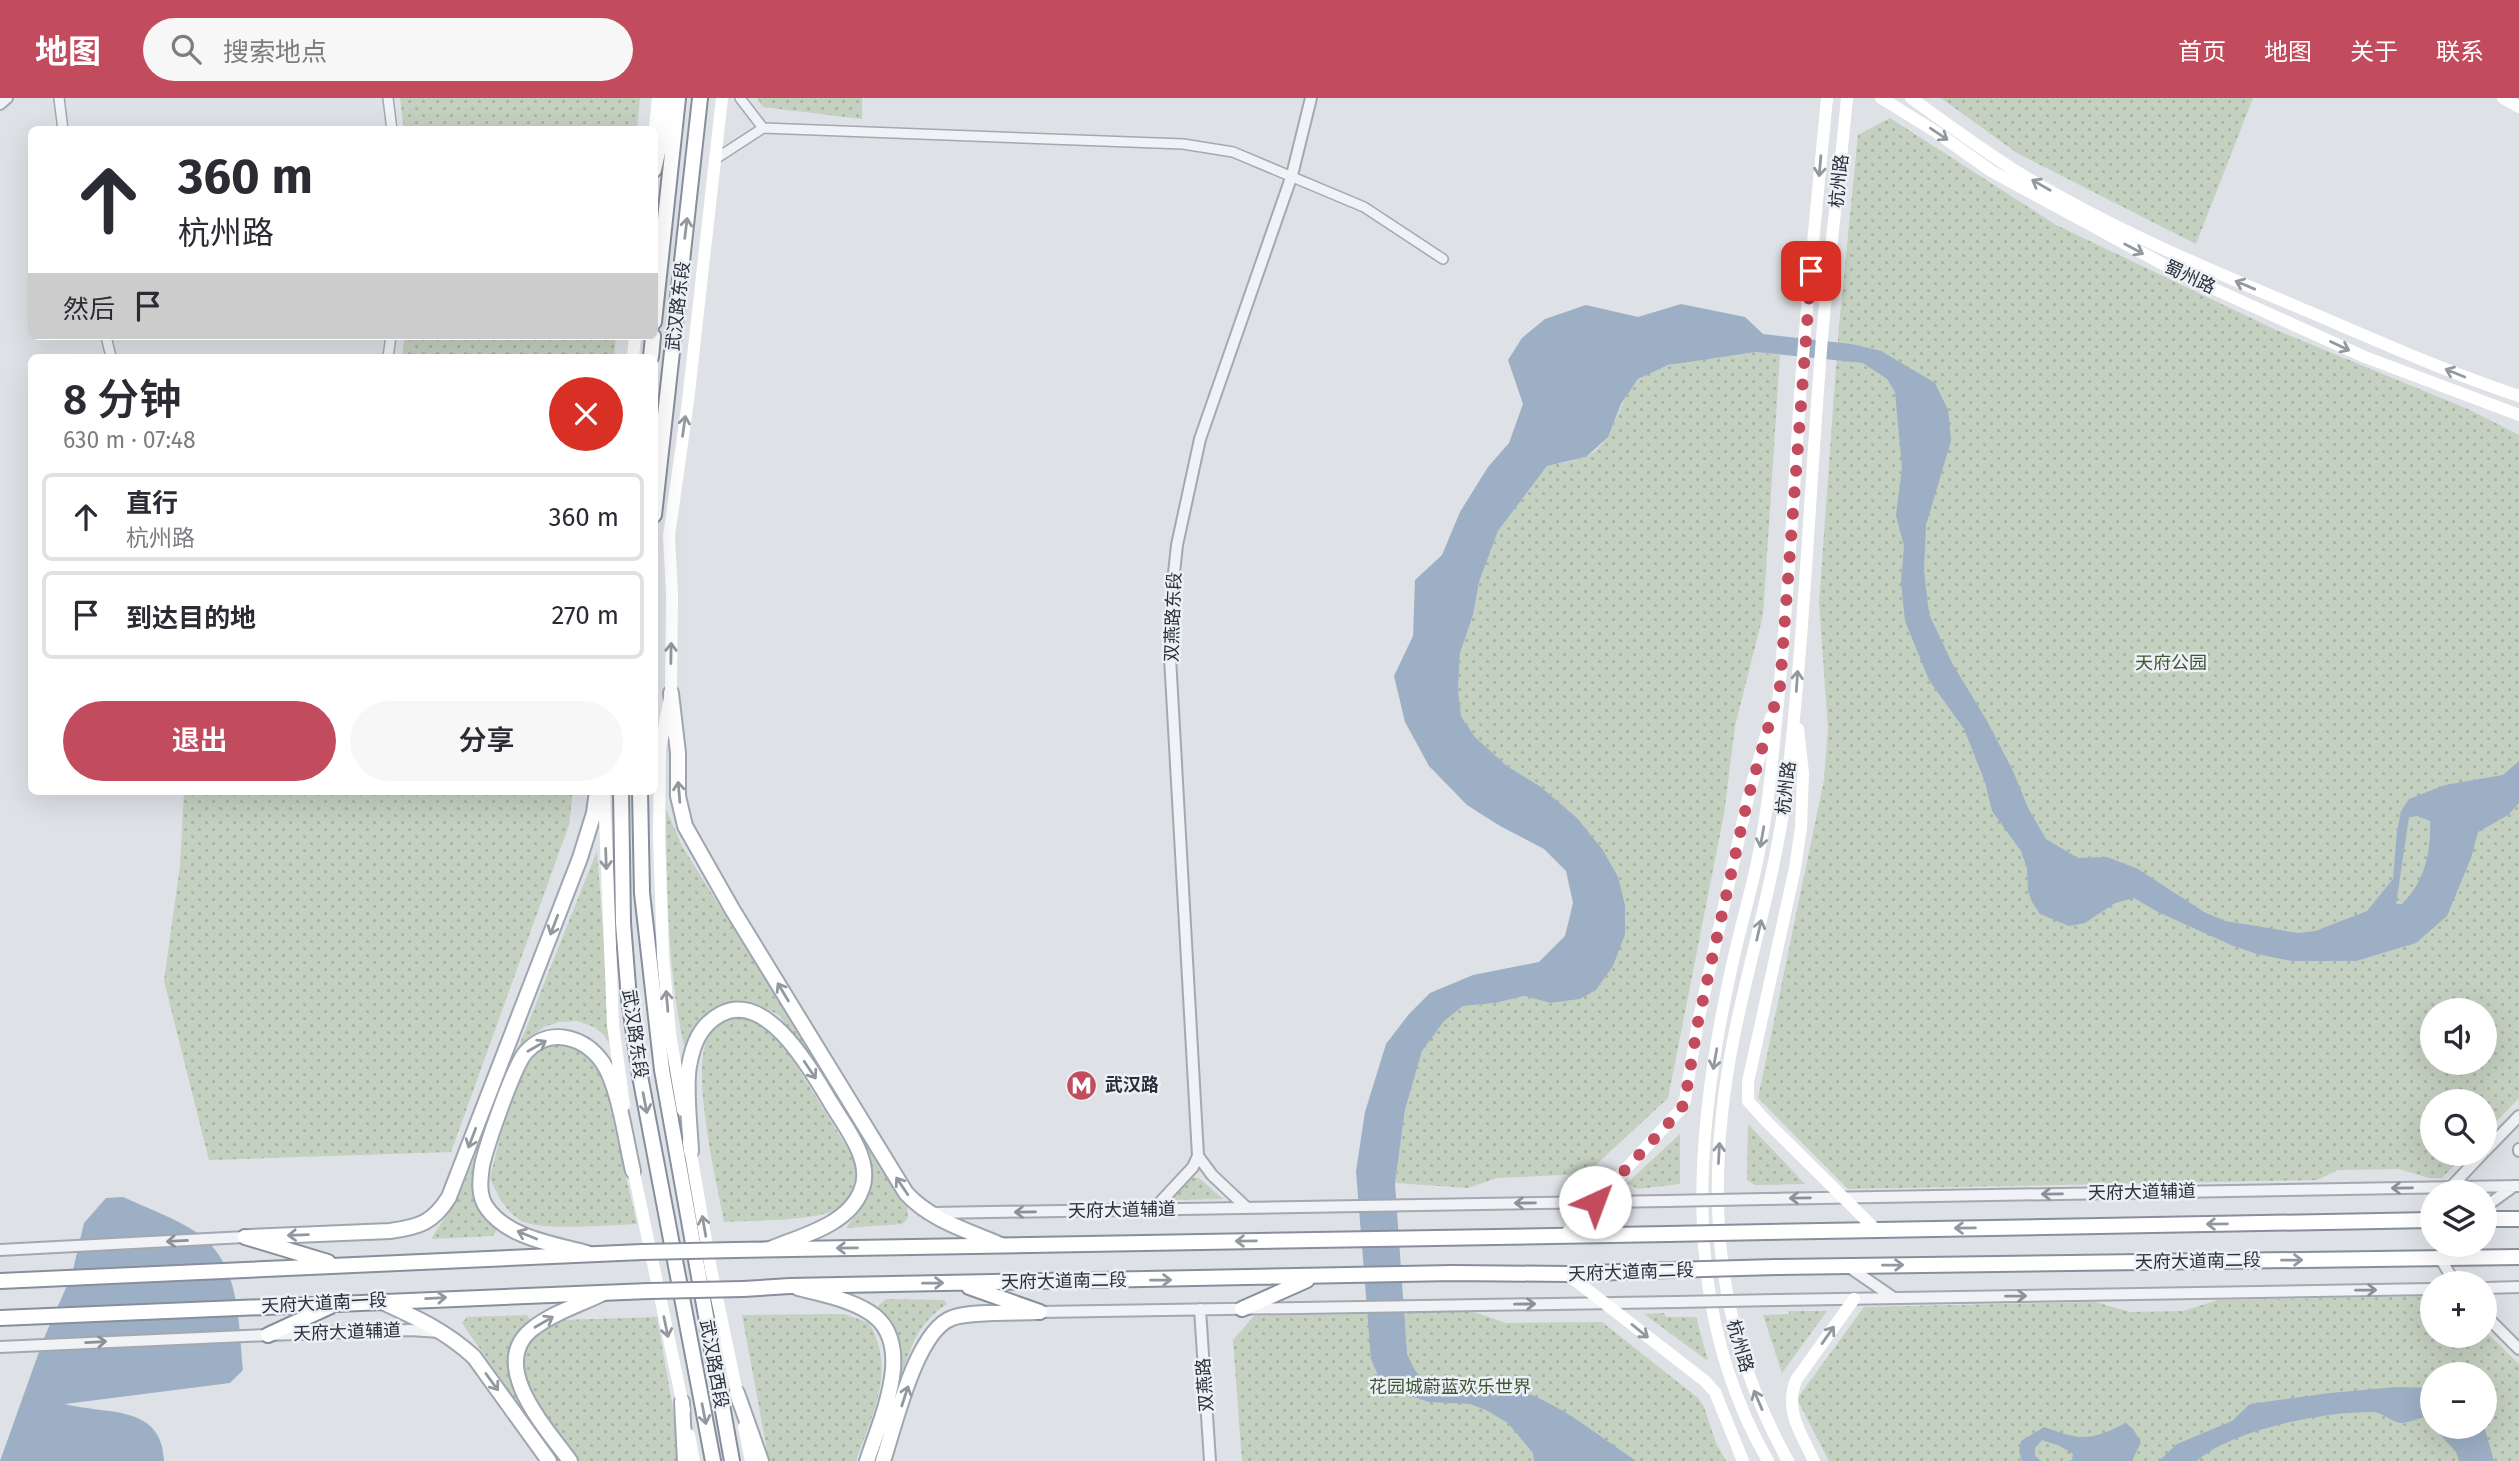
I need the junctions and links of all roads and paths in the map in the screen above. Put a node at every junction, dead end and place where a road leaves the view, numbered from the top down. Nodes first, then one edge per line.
1 (7, 98) edge
2 (59, 98) edge
3 (388, 98) edge
4 (658, 98) edge
5 (671, 98) edge
6 (678, 98) edge
7 (700, 98) edge
8 (722, 98) edge
9 (740, 98) edge
10 (1311, 98) edge
11 (1827, 98) edge
12 (1847, 98) edge
13 (1881, 98) edge
14 (1911, 98) edge
15 (2503, 98) edge
16 (0, 104) edge
17 (2519, 107) edge
18 (62, 126) edge
19 (391, 126) edge
20 (655, 126) edge
21 (763, 128) junction
22 (658, 153) edge
23 (716, 158) junction
24 (1292, 175) junction
25 (1443, 259) dead end
26 (658, 285) edge
27 (2519, 396) edge
28 (2519, 415) edge
29 (658, 479) edge
30 (1780, 686) junction
31 (671, 693) junction
32 (1795, 707) junction
33 (596, 795) edge
34 (604, 795) edge
35 (621, 795) edge
36 (640, 795) edge
37 (2519, 1116) edge
38 (2497, 1139) edge
39 (691, 1151) junction
40 (1198, 1156) junction
41 (2471, 1166) edge
42 (633, 1171) junction
43 (2458, 1180) edge
44 (2497, 1186) edge
45 (2517, 1186) edge
46 (2420, 1188) edge
47 (1842, 1198) junction
48 (2497, 1199) edge
49 (1595, 1202) junction
50 (1247, 1208) junction
51 (1153, 1209) junction
52 (929, 1213) junction
53 (2497, 1219) edge
54 (2519, 1219) edge
55 (2420, 1220) edge
56 (1875, 1230) junction
57 (1565, 1235) junction
58 (245, 1237) junction
59 (1001, 1245) junction
60 (769, 1249) junction
61 (0, 1250) edge
62 (642, 1252) joint
63 (592, 1255) junction
64 (2519, 1257) edge
65 (2440, 1258) junction
66 (1846, 1265) junction
67 (340, 1266) junction
68 (697, 1268) joint
69 (2448, 1271) edge
70 (1567, 1274) junction
71 (678, 1275) joint
72 (1315, 1277) junction
73 (0, 1280) edge
74 (958, 1283) junction
75 (790, 1286) junction
76 (2519, 1287) edge
77 (2497, 1288) edge
78 (2420, 1289) edge
79 (609, 1291) junction
80 (649, 1291) joint
81 (1895, 1298) junction
82 (1854, 1299) junction
83 (379, 1301) junction
84 (339, 1303) junction
85 (1605, 1303) junction
86 (1242, 1309) junction
87 (1200, 1310) junction
88 (1040, 1311) junction
89 (0, 1318) edge
90 (2497, 1327) edge
91 (445, 1333) junction
92 (268, 1335) junction
93 (0, 1347) edge
94 (2519, 1349) edge
95 (737, 1393) junction
96 (682, 1402) junction
97 (549, 1461) edge
98 (570, 1461) edge
99 (685, 1461) edge
100 (694, 1461) edge
101 (713, 1461) edge
102 (732, 1461) edge
103 (751, 1461) edge
104 (761, 1461) edge
105 (867, 1461) edge
106 (883, 1461) edge
107 (1210, 1461) edge
108 (1743, 1461) edge
109 (1768, 1461) edge
110 (1788, 1461) edge
111 (1814, 1461) edge

1 - 16 street
2 - 18 street
3 - 19 street
4 - 20 main road
5 - 22 main road
6 - 26 main road, 武汉路东段
29 -> 7 main road, 武汉路东段
8 - 23 main road
9 - 21 street
10 - 24 street, 双燕路东段
11 -> 30 main road, 杭州路
32 -> 12 main road, 杭州路
13 -> 28 main road, 蜀州路
27 -> 14 main road, 蜀州路
15 - 17 main road
21 - 23 street
21 - 24 street
31 -> 23 main road
24 - 25 street
24 - 40 street, 双燕路东段
30 - 49 main road
30 -> 109 main road, 杭州路
39 -> 31 main road
52 -> 31 main road
32 - 47 main road
110 -> 32 main road, 杭州路
33 -> 58 main road
34 -> 42 main road
35 -> 71 main road, 武汉路东段
36 - 68 main road, 武汉路东段
37 - 38 street
39 -> 60 main road
95 -> 39 main road
40 - 50 street
40 - 51 street
41 - 43 street
63 -> 42 main road
42 -> 96 main road
44 - 45 street, 天府大道辅道
45 - 48 street
46 -> 47 street, 天府大道辅道
47 -> 49 street, 天府大道辅道, bridge
47 - 56 main road
49 -> 50 street, 天府大道辅道
49 - 57 main road
50 - 51 street, 天府大道辅道
51 -> 52 street, 天府大道辅道
52 - 59 main road
53 - 54 main road
55 -> 56 main road, 天府大道南二段
56 - 57 main road, 天府大道南二段, bridge
57 -> 59 main road, 天府大道南二段
58 -> 61 street
58 - 67 main road
59 -> 60 main road, 天府大道南二段
60 - 62 main road, 天府大道南二段, bridge
62 - 63 main road, 天府大道南一段
63 - 67 main road, 天府大道南一段
64 - 65 main road, 天府大道南二段
66 -> 65 main road, 天府大道南二段
65 - 69 street
66 - 70 main road, 天府大道南二段, bridge
66 - 81 street
67 - 73 main road, 天府大道南一段
68 - 102 main road, 武汉路西段
70 - 72 main road, 天府大道南二段
70 - 85 main road
71 -> 101 main road, 武汉路西段
74 -> 72 main road, 天府大道南二段
72 - 86 main road
75 -> 74 main road, 天府大道南二段
74 - 88 main road
75 - 80 main road, 天府大道南二段, bridge
75 - 105 main road
76 - 77 street
81 -> 78 street
79 - 80 main road, 天府大道南一段
83 -> 79 main road, 天府大道南一段
98 -> 79 main road
81 - 82 street
82 - 85 street, bridge
111 -> 82 main road
83 - 84 main road, 天府大道南一段
83 - 91 main road
84 - 89 main road, 天府大道南一段
84 - 92 main road
86 -> 85 street
85 -> 108 main road
86 - 87 street
87 - 88 street
87 - 107 street, 双燕路
106 -> 88 main road
90 - 94 street
91 - 92 street, 天府大道辅道
91 -> 97 main road
93 -> 92 street, 天府大道辅道
95 - 103 main road
95 - 104 main road
96 - 99 main road
96 - 100 main road

